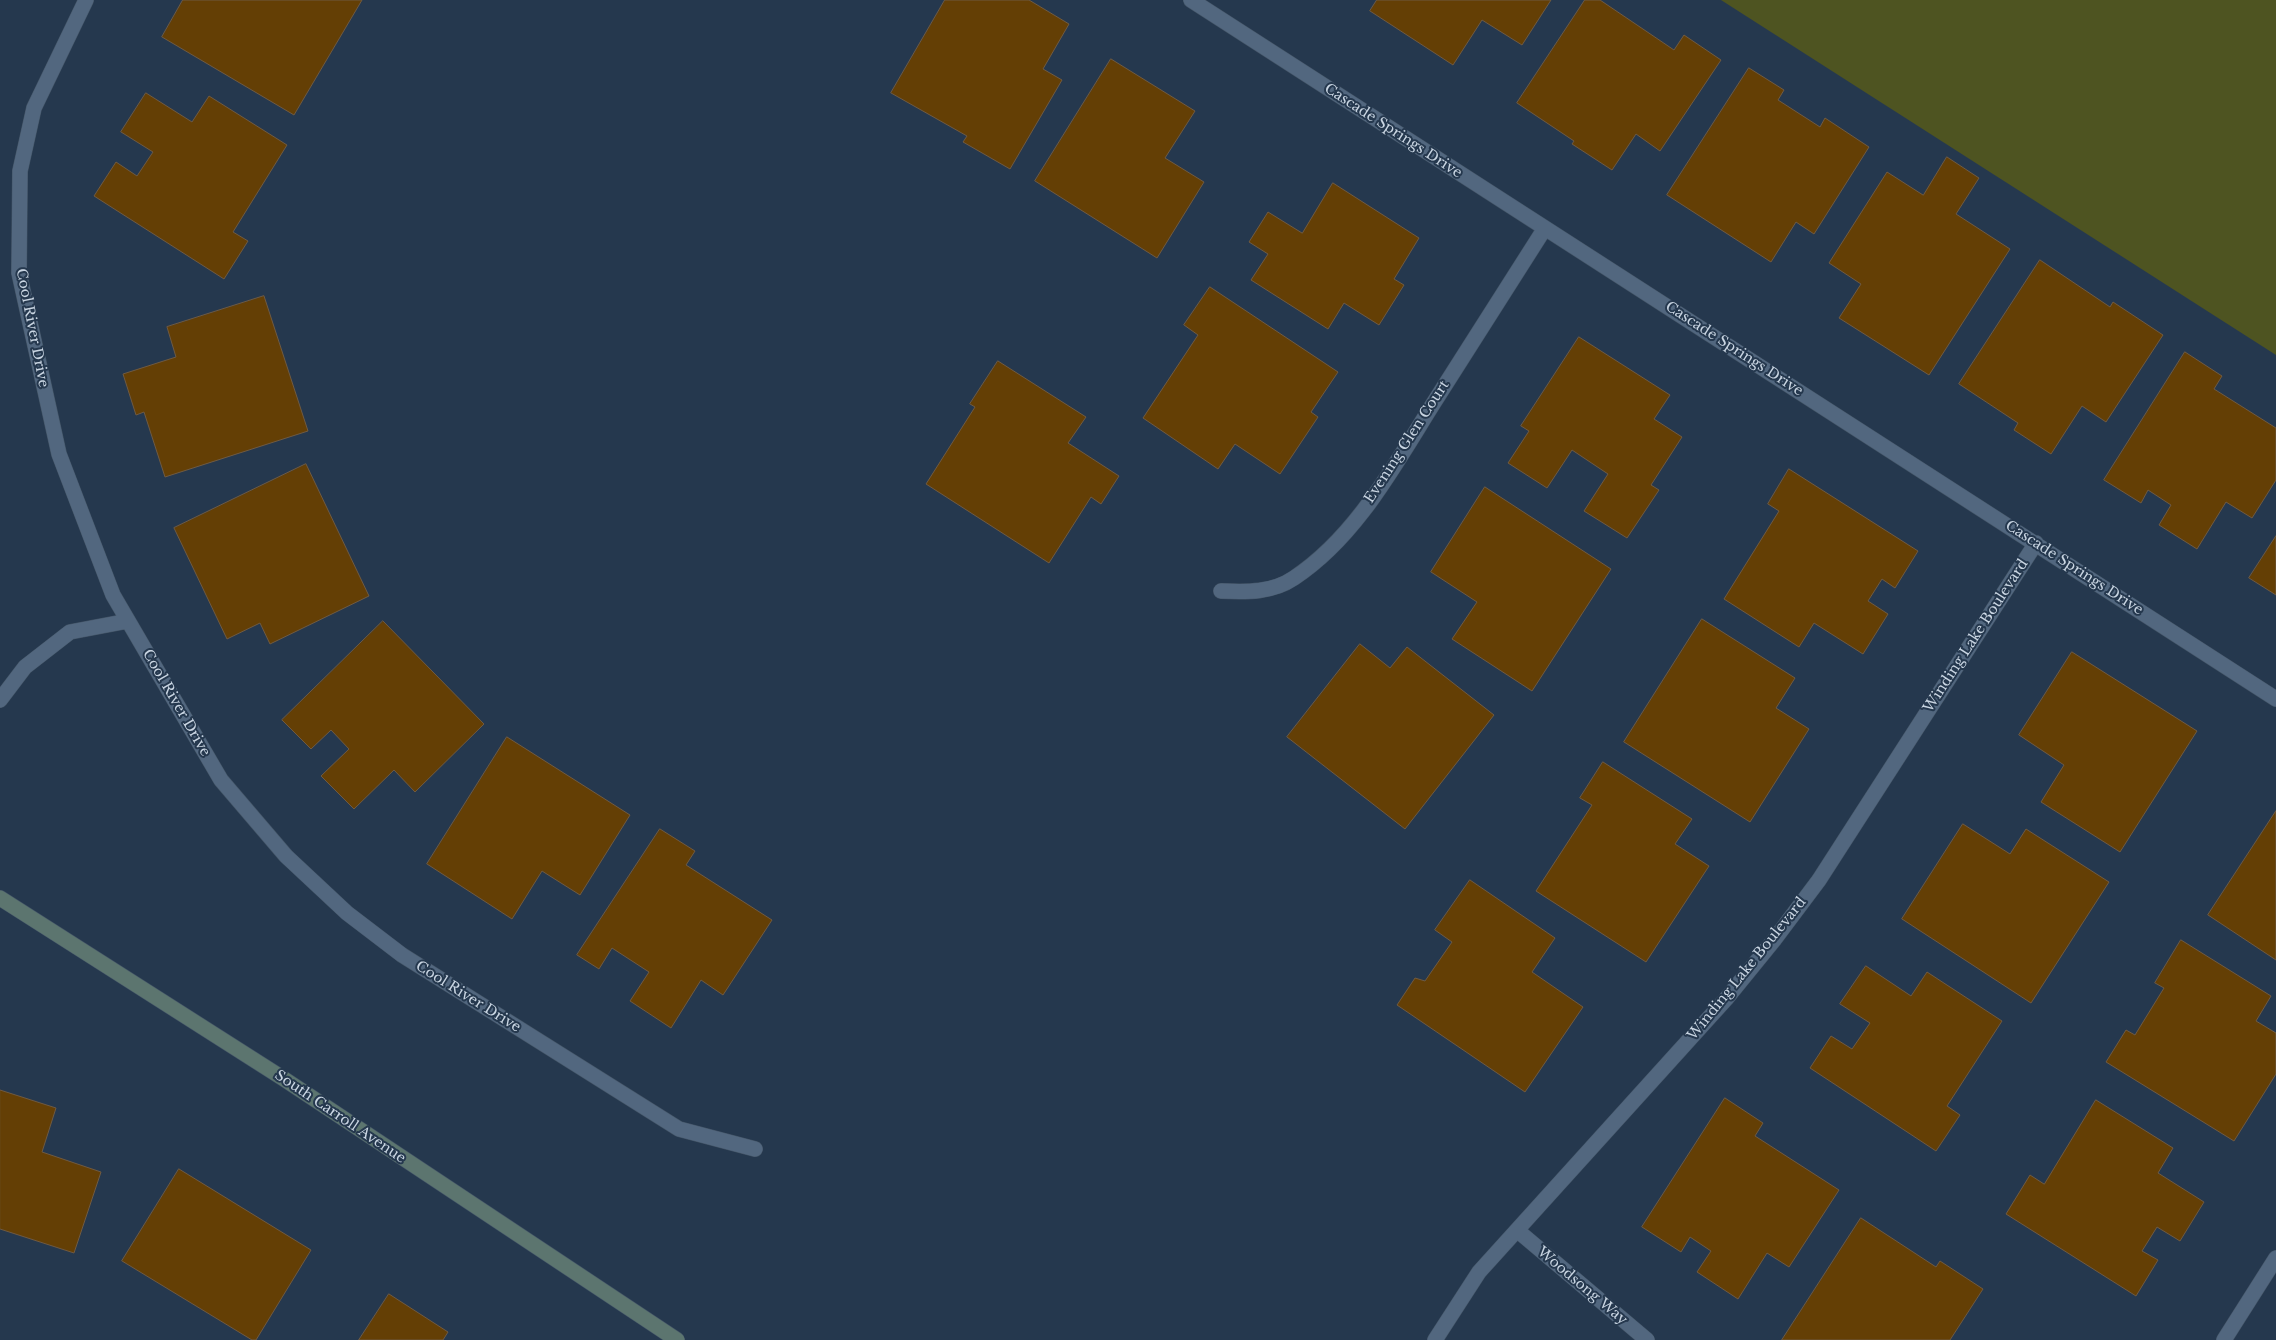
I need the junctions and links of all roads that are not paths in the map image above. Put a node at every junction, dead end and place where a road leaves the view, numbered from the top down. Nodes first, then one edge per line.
1 (86, 0) edge
2 (1191, 0) edge
3 (1545, 228) junction
4 (2036, 543) junction
5 (1221, 591) dead end
6 (128, 621) junction
7 (2276, 699) edge
8 (0, 700) edge
9 (0, 898) edge
10 (755, 1149) dead end
11 (1518, 1231) junction
12 (2276, 1258) edge
13 (677, 1340) edge
14 (1435, 1340) edge
15 (1647, 1340) edge
16 (2224, 1340) edge

1 - 6 street, Cool River Drive
2 - 3 street, Cascade Springs Drive
3 - 4 street, Cascade Springs Drive
3 - 5 street, Evening Glen Court
4 - 7 street, Cascade Springs Drive
4 - 11 street, Winding Lake Boulevard
6 - 8 street
6 - 10 street, Cool River Drive
9 - 13 main road, South Carroll Avenue
11 - 14 street, Winding Lake Boulevard
11 - 15 street, Woodsong Way
12 - 16 street

